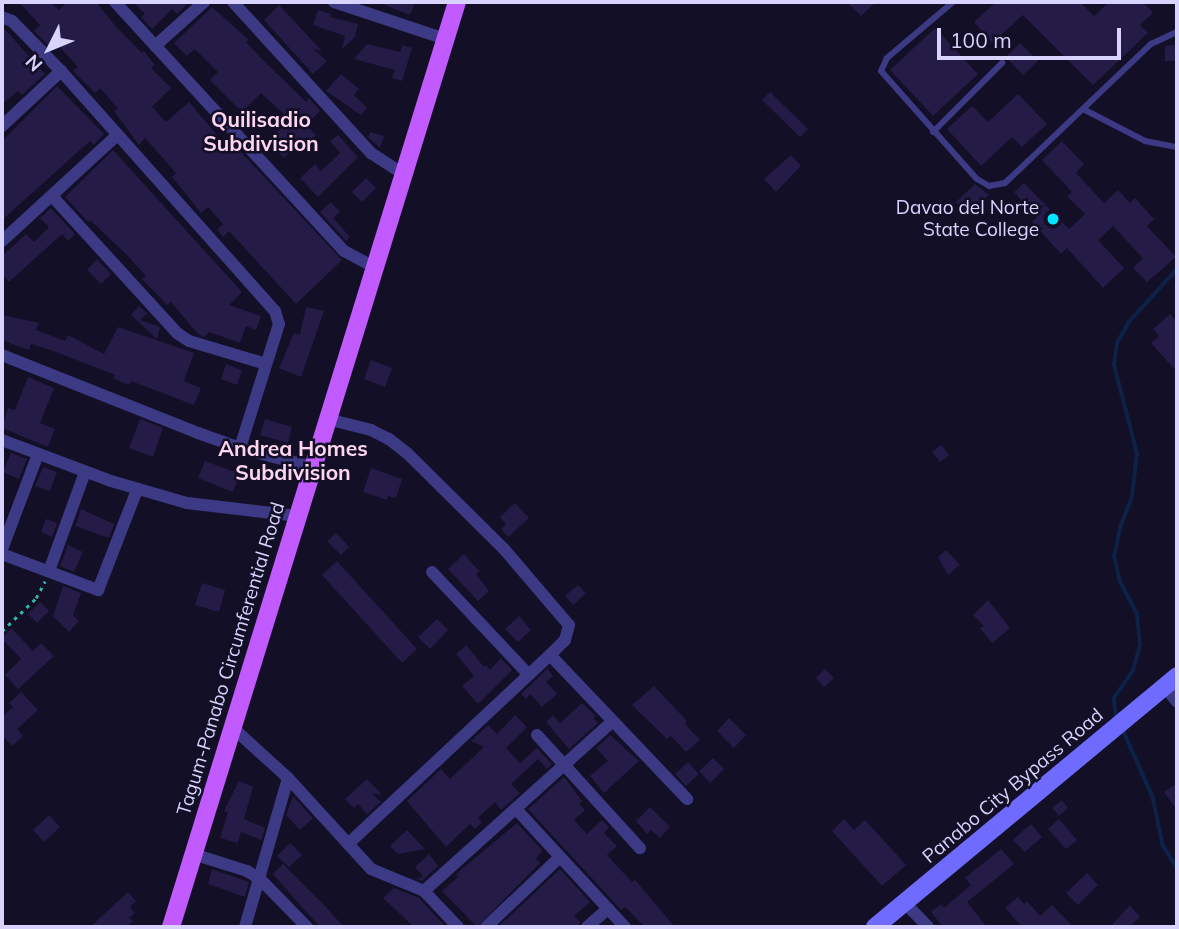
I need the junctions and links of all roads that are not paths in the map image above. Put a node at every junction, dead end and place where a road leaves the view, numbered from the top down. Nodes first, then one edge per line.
1 (116, 2) edge
2 (204, 2) edge
3 (233, 2) edge
4 (334, 2) edge
5 (457, 2) edge
6 (953, 2) edge
7 (2, 17) edge
8 (1177, 32) edge
9 (445, 39) junction
10 (155, 46) junction
11 (1002, 63) dead end
12 (61, 71) junction
13 (1085, 110) junction
14 (2, 126) edge
15 (933, 132) junction
16 (116, 136) junction
17 (1175, 147) dead end
18 (403, 174) junction
19 (52, 196) junction
20 (2, 241) edge
21 (374, 267) junction
22 (2, 355) edge
23 (266, 364) junction
24 (327, 419) junction
25 (2, 440) edge
26 (240, 448) junction
27 (38, 454) junction
28 (312, 467) junction
29 (85, 472) junction
30 (137, 490) junction
31 (297, 516) junction
32 (2, 551) edge
33 (49, 571) junction
34 (432, 572) dead end
35 (550, 655) junction
36 (529, 675) junction
37 (1171, 682) edge
38 (1177, 702) edge
39 (612, 722) junction
40 (232, 727) junction
41 (537, 736) dead end
42 (564, 765) junction
43 (288, 778) junction
44 (687, 799) dead end
45 (516, 809) junction
46 (348, 844) junction
47 (640, 848) dead end
48 (193, 854) junction
49 (560, 857) junction
50 (260, 879) junction
51 (424, 891) junction
52 (904, 902) junction
53 (608, 909) junction
54 (171, 927) edge
55 (245, 927) edge
56 (307, 927) edge
57 (458, 927) edge
58 (486, 927) edge
59 (587, 927) edge
60 (625, 927) edge
61 (875, 927) edge
62 (928, 927) edge

1 - 10 street
2 - 10 street
3 - 18 street
4 - 9 street
5 - 9 main road, Tagum-Panabo Circumferential Road
6 - 15 lane
7 - 12 street
8 - 13 lane
9 - 18 main road, Tagum-Panabo Circumferential Road
10 - 21 street
11 - 15 lane
12 - 14 street
12 - 16 street
13 - 15 lane
13 - 17 lane
16 - 19 street
16 - 23 street
18 - 21 main road, Tagum-Panabo Circumferential Road
19 - 20 street
19 - 23 street
21 - 24 main road, Tagum-Panabo Circumferential Road
22 - 26 street
23 - 26 street
24 - 28 main road, Tagum-Panabo Circumferential Road
24 - 35 street
25 - 27 street
26 - 28 street
27 - 29 street
27 - 32 street
28 - 31 main road, Tagum-Panabo Circumferential Road
29 - 30 street
29 - 33 street
30 - 31 street
30 - 33 street
31 - 40 main road, Tagum-Panabo Circumferential Road
32 - 33 street
34 - 36 street
35 - 36 street
35 - 39 street
36 - 46 street
37 - 38 street
37 - 52 main road, Panabo City Bypass Road
39 - 42 street
39 - 44 street
40 - 43 street
40 - 48 main road, Tagum-Panabo Circumferential Road
41 - 42 street
42 - 45 street
42 - 47 street
43 - 46 street
43 - 50 street
45 - 49 street
45 - 51 street
46 - 51 street
48 - 50 street
48 - 54 main road, Tagum-Panabo Circumferential Road
49 - 53 street
49 - 58 street
50 - 55 street
50 - 56 street
51 - 57 street
52 - 61 main road, Panabo City Bypass Road
52 - 62 street
53 - 59 street
53 - 60 street

